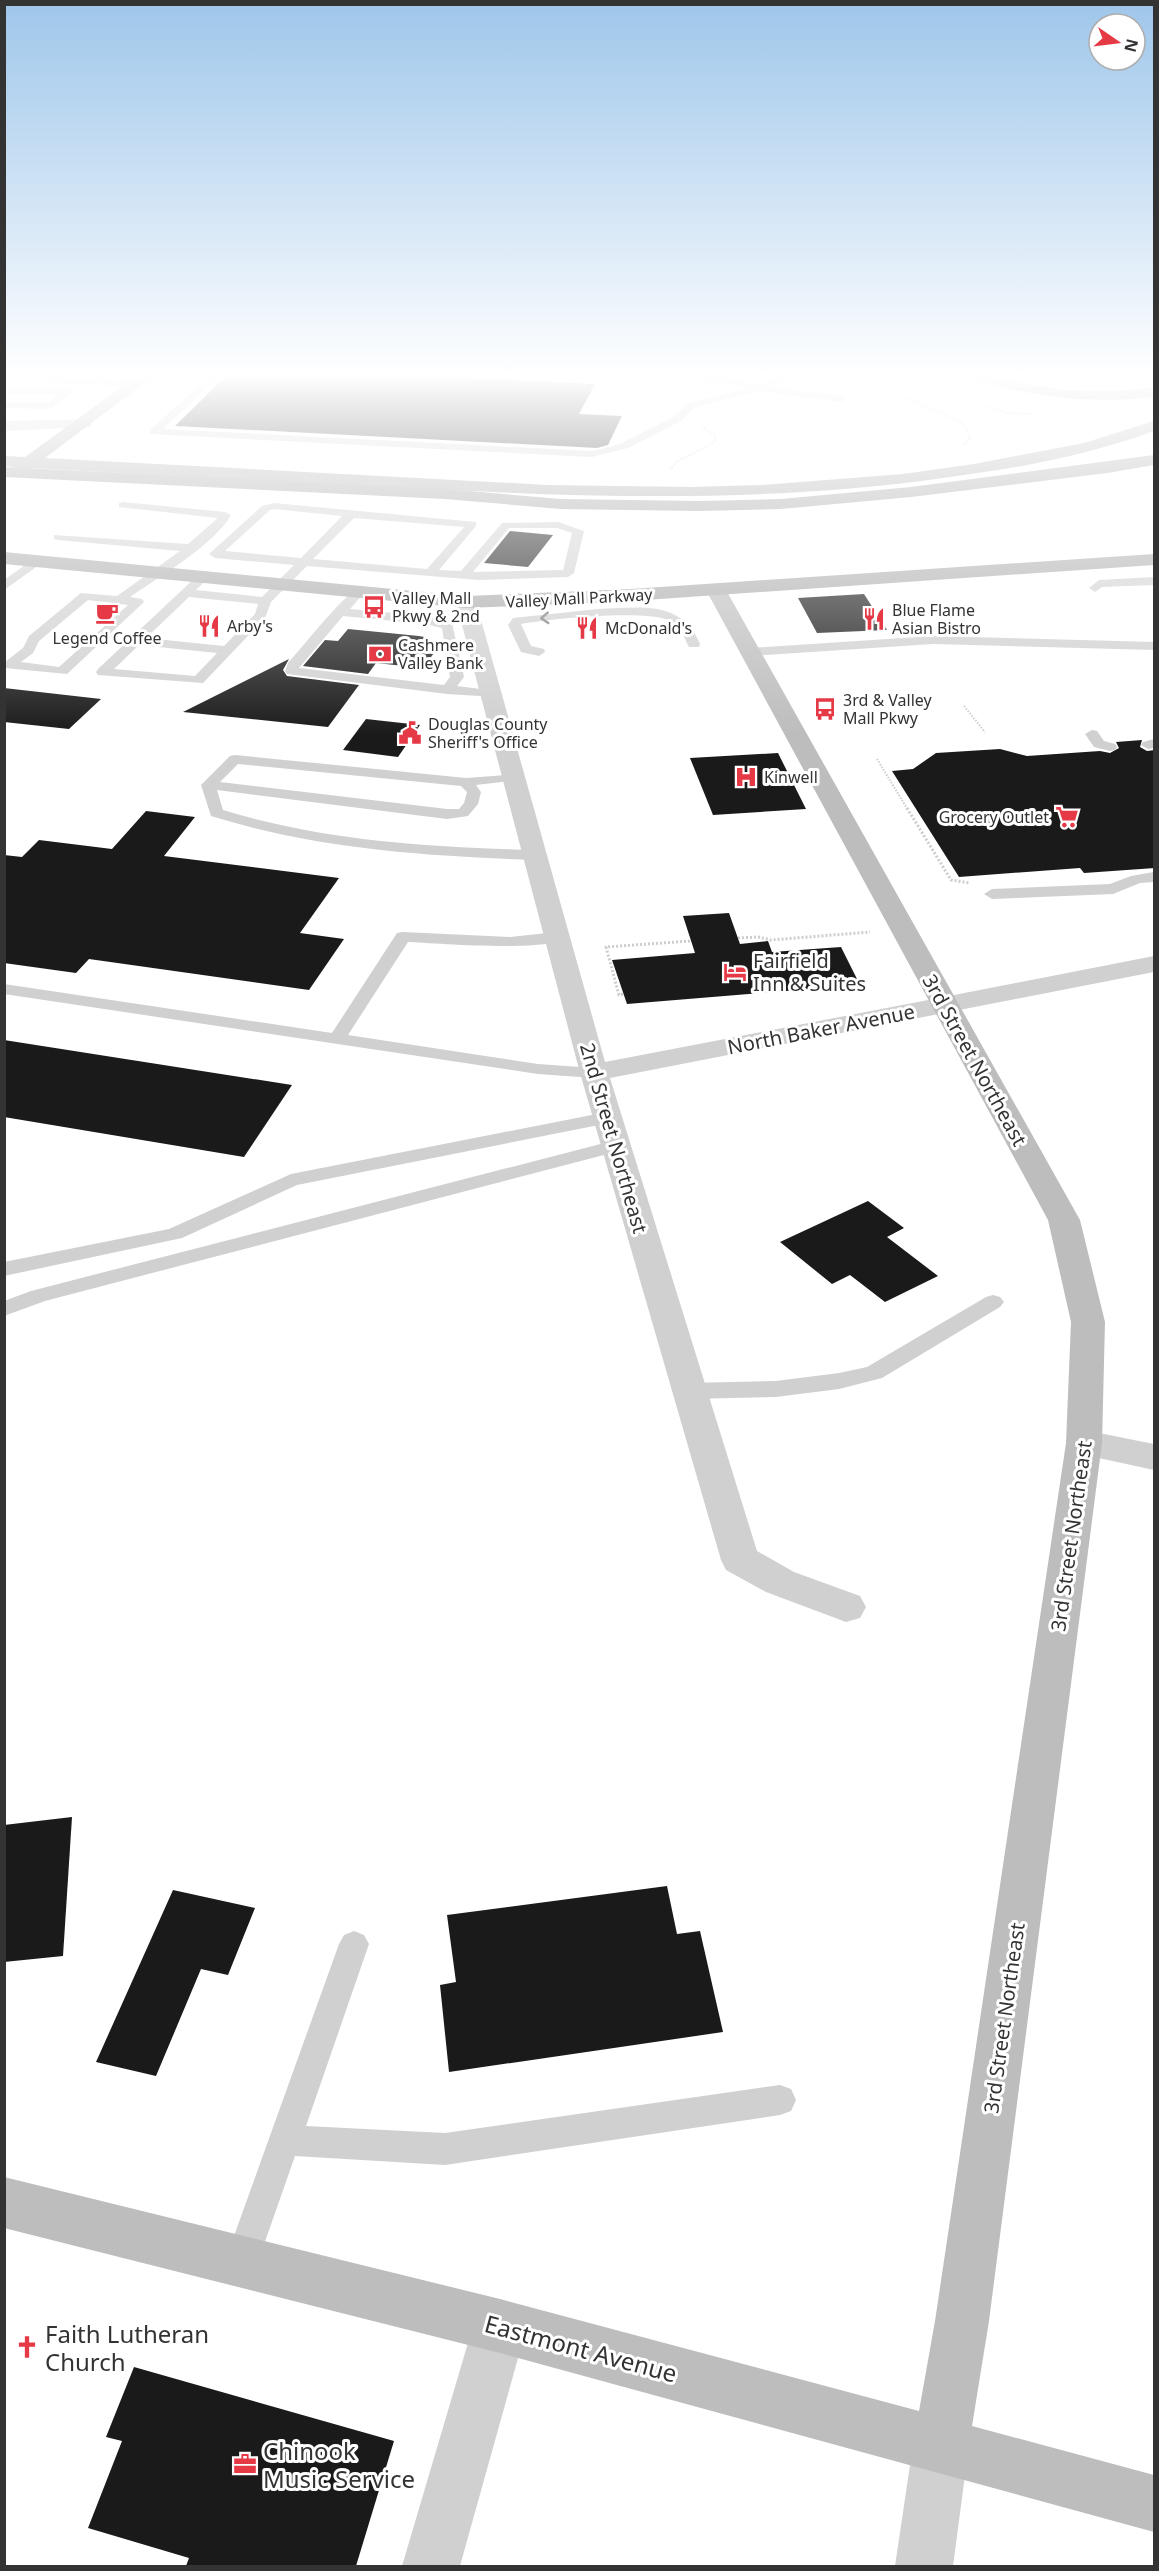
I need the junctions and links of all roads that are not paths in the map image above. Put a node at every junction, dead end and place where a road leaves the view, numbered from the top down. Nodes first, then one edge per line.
1 (459, 495) edge
2 (875, 495) edge
3 (123, 505) dead end
4 (351, 514) junction
5 (58, 537) dead end
6 (191, 548) junction
7 (4, 558) edge
8 (1155, 560) edge
9 (35, 562) junction
10 (303, 562) junction
11 (154, 573) junction
12 (430, 573) junction
13 (464, 575) junction
14 (202, 578) junction
15 (1155, 584) edge
16 (280, 585) junction
17 (4, 586) edge
18 (1138, 587) dead end
19 (1097, 589) dead end
20 (716, 590) junction
21 (185, 593) junction
22 (358, 593) junction
23 (119, 600) junction
24 (265, 601) junction
25 (466, 602) junction
26 (340, 612) junction
27 (261, 615) junction
28 (135, 641) junction
29 (694, 644) dead end
30 (1155, 646) edge
31 (213, 649) junction
32 (228, 650) junction
33 (539, 652) dead end
34 (749, 652) junction
35 (107, 668) junction
36 (62, 670) junction
37 (447, 690) junction
38 (491, 694) junction
39 (1092, 734) dead end
40 (1110, 747) dead end
41 (514, 777) junction
42 (466, 782) junction
43 (208, 785) junction
44 (535, 855) junction
45 (1155, 877) edge
46 (992, 894) road end
47 (557, 937) junction
48 (1155, 964) edge
49 (4, 989) edge
50 (944, 1005) junction
51 (337, 1039) junction
52 (594, 1073) junction
53 (611, 1132) junction
54 (4, 1269) edge
55 (993, 1302) dead end
56 (4, 1309) edge
57 (689, 1391) junction
58 (1084, 1443) junction
59 (1155, 1457) edge
60 (846, 1607) dead end
61 (354, 1944) dead end
62 (780, 2100) dead end
63 (285, 2140) junction
64 (4, 2202) edge
65 (242, 2261) junction
66 (500, 2326) junction
67 (941, 2445) junction
68 (1155, 2503) edge
69 (431, 2566) edge
70 (924, 2566) edge

1 - 2 highway
3 - 6 lane
4 - 10 lane
4 - 10 lane
4 - 12 lane
5 - 6 lane
6 - 11 lane
7 - 9 main road, Valley Mall Parkway
8 - 20 main road, Valley Mall Parkway
9 - 11 main road, Valley Mall Parkway
9 - 17 lane
10 - 12 lane
10 - 16 lane
11 - 14 main road, Valley Mall Parkway
11 - 23 lane
12 - 13 lane
13 - 13 lane
14 - 16 main road, Valley Mall Parkway
14 - 21 lane
15 - 18 lane
15 - 19 lane
16 - 22 main road, Valley Mall Parkway
16 - 24 lane
20 - 25 main road, Valley Mall Parkway
20 - 34 main road, 3rd Street Northeast
21 - 24 lane
21 - 28 lane
22 - 25 main road, Valley Mall Parkway
22 - 26 lane
23 - 36 lane
23 - 36 lane
24 - 27 lane
25 - 38 street, 2nd Street Northeast
26 - 37 lane
26 - 37 lane
27 - 31 lane
27 - 32 lane
28 - 31 lane
28 - 35 lane
29 -> 33 lane
30 - 34 lane
31 - 32 lane
31 - 35 lane
32 - 35 lane
34 - 50 main road, 3rd Street Northeast
35 - 36 lane
37 - 38 lane
38 - 41 street, 2nd Street Northeast
39 - 40 lane
41 - 42 lane
41 - 44 street, 2nd Street Northeast
42 - 43 lane
42 - 43 lane
43 - 44 lane
44 - 47 street, 2nd Street Northeast
45 - 46 lane
47 - 51 lane
47 - 52 street, 2nd Street Northeast
48 - 50 street, North Baker Avenue
49 - 51 lane
50 - 52 street, North Baker Avenue
50 - 58 main road, 3rd Street Northeast
51 - 52 lane
52 - 53 street, 2nd Street Northeast
53 - 54 lane
53 - 56 lane
53 - 57 street, 2nd Street Northeast
55 - 57 lane
57 - 60 street, 2nd Street Northeast
58 - 59 street
58 - 67 main road, 3rd Street Northeast
61 - 63 lane
62 - 63 lane
63 - 65 lane
64 - 65 main road, Eastmont Avenue
65 - 66 main road, Eastmont Avenue
66 - 67 main road, Eastmont Avenue
66 - 69 street
67 - 68 main road, Eastmont Avenue
67 - 70 street, 3rd Street Northeast

